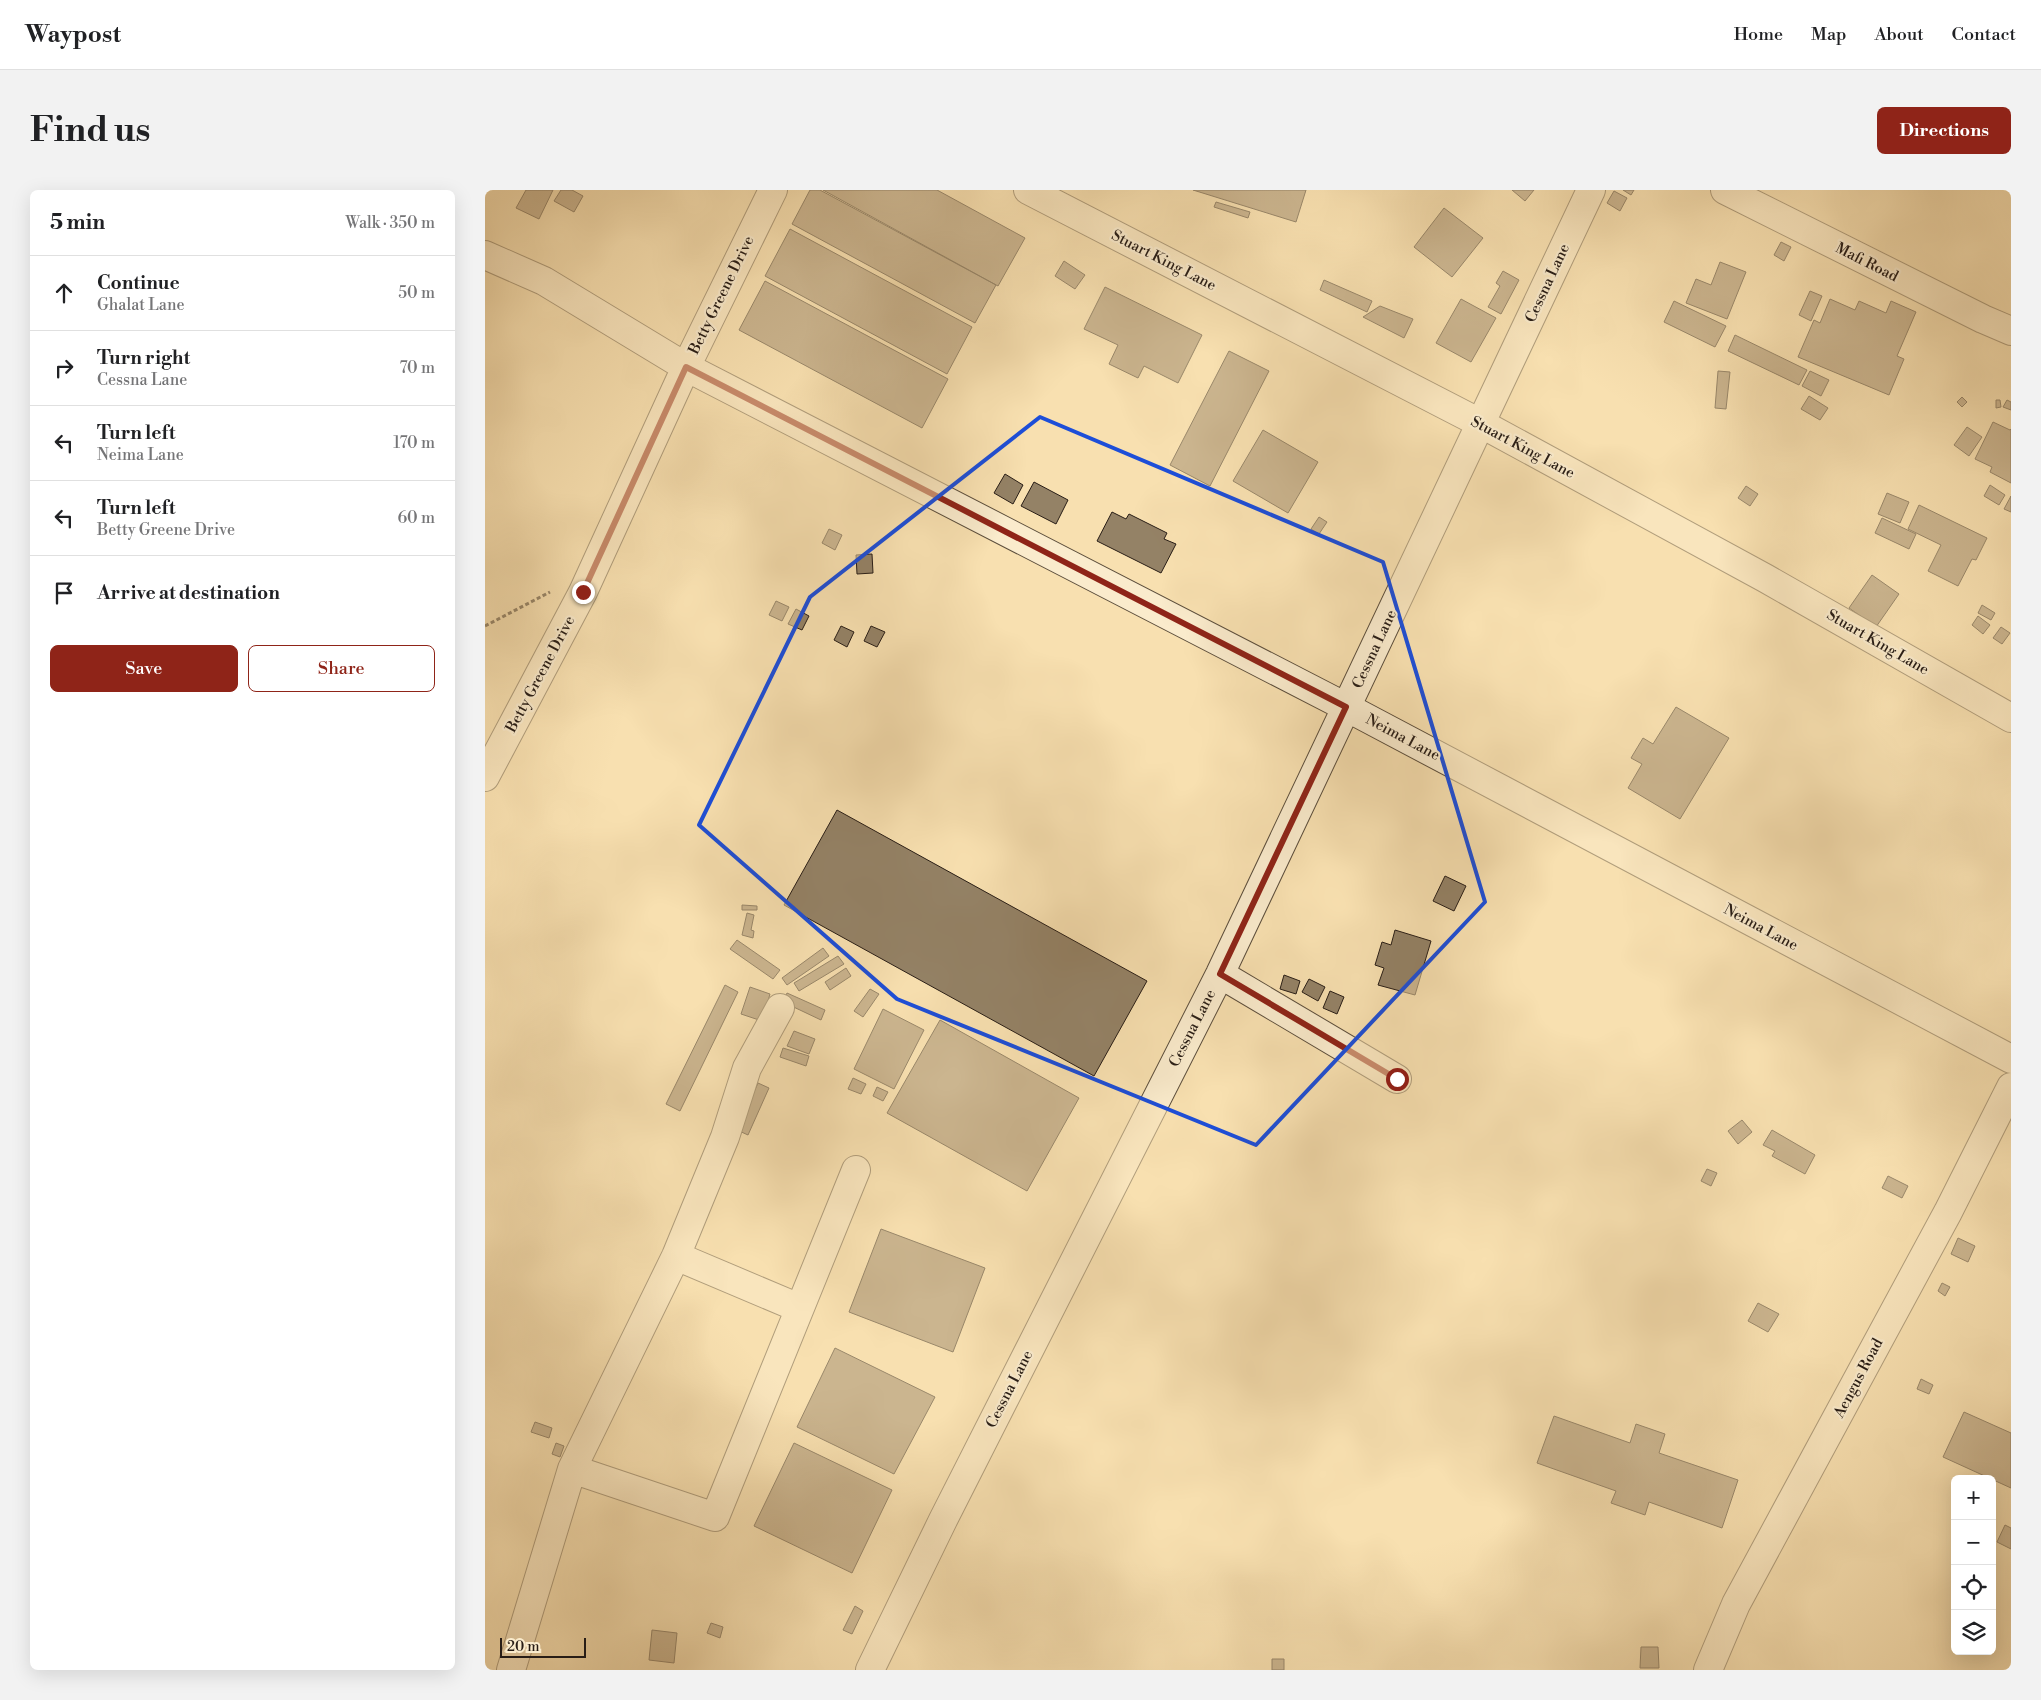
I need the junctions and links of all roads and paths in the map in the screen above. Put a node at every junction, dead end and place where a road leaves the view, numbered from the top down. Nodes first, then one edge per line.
1 (773, 190) edge
2 (1028, 190) edge
3 (1591, 190) edge
4 (1725, 190) edge
5 (485, 255) edge
6 (2011, 331) edge
7 (686, 367) junction
8 (1480, 423) junction
9 (552, 590) dead end
10 (485, 626) edge
11 (1346, 707) junction
12 (2011, 718) edge
13 (485, 777) edge
14 (1220, 974) junction
15 (780, 1008) dead end
16 (2011, 1060) edge
17 (1397, 1079) dead end
18 (2011, 1087) edge
19 (856, 1170) dead end
20 (676, 1256) junction
21 (799, 1308) junction
22 (572, 1469) junction
23 (511, 1670) edge
24 (870, 1670) edge
25 (1708, 1670) edge

1 - 7 street, Betty Greene Drive
2 - 8 street, Stuart King Lane
3 - 8 street, Cessna Lane
4 - 6 street, Mafi Road
5 - 7 street, Neima Lane
7 - 11 street, Neima Lane
7 - 13 street, Betty Greene Drive
8 - 11 street, Cessna Lane
8 - 12 street, Stuart King Lane
9 - 10 path
11 - 14 street, Cessna Lane
11 - 16 street, Neima Lane
14 - 17 street
14 - 24 street, Cessna Lane
15 - 20 street
18 - 25 street, Aengus Road
19 - 21 street
20 - 21 street
20 - 22 street
21 - 22 street
22 - 23 street

